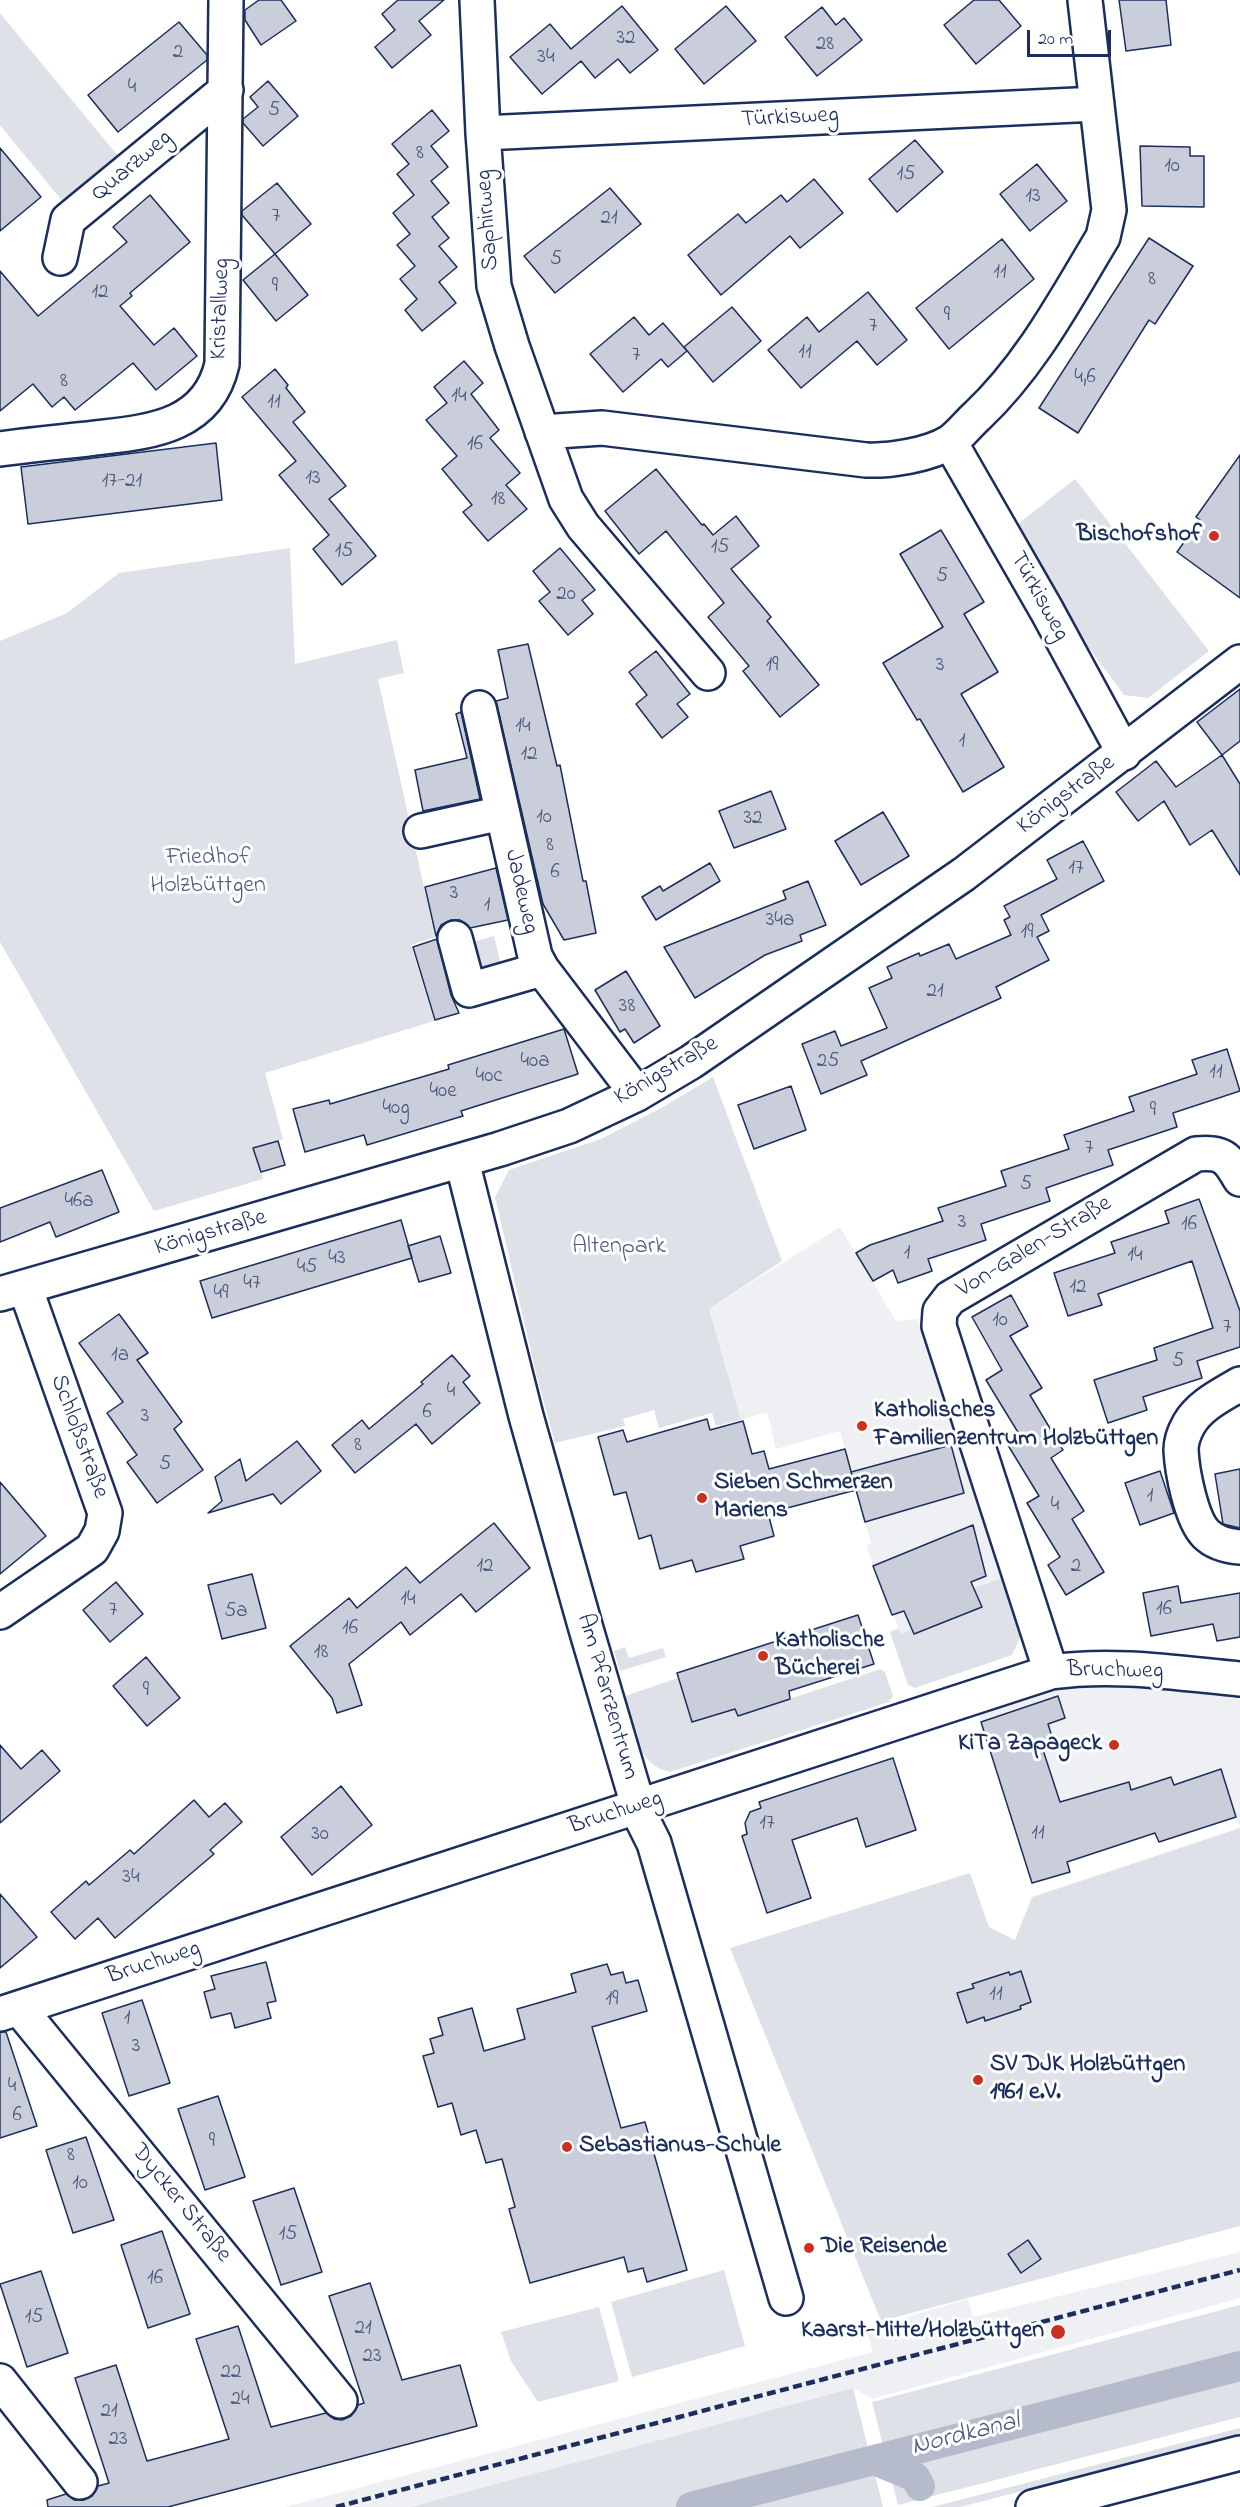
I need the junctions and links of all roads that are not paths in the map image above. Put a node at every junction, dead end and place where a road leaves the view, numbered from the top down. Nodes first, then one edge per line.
1 (226, 0) edge
2 (477, 0) edge
3 (1085, 0) edge
4 (226, 90) junction
5 (1097, 104) junction
6 (483, 133) junction
7 (60, 258) dead end
8 (542, 432) junction
9 (950, 442) junction
10 (0, 449) edge
11 (1240, 662) edge
12 (708, 673) dead end
13 (478, 708) dead end
14 (1124, 753) junction
15 (502, 813) junction
16 (421, 831) dead end
17 (455, 938) dead end
18 (542, 969) junction
19 (637, 1094) junction
20 (462, 1161) junction
21 (1240, 1179) edge
22 (12, 1291) edge
23 (1240, 1384) edge
24 (1240, 1548) edge
25 (0, 1612) edge
26 (1052, 1672) junction
27 (1240, 1679) edge
28 (638, 1806) junction
29 (10, 2011) edge
30 (786, 2298) dead end
31 (0, 2381) edge
32 (340, 2401) dead end
33 (1240, 2453) edge
34 (80, 2482) dead end
35 (1033, 2507) edge

1 - 4 street, Kristallweg
2 - 6 street, Saphirweg
3 - 5 street
4 - 7 street, Quarzweg
4 - 10 street, Kristallweg
5 - 6 street, Türkisweg
5 - 9 street
6 - 8 street, Saphirweg
8 - 9 street
8 - 12 street, Saphirweg
9 - 14 street, Türkisweg
11 - 14 street, Königstraße
13 - 15 street, Jadeweg
14 - 19 street, Königstraße
15 - 16 street
15 - 18 street, Jadeweg
17 - 18 street
18 - 19 street, Jadeweg
19 - 20 street, Königstraße
20 - 22 street, Königstraße
20 - 28 street, Am Pfarrzentrum
21 - 26 street, Von-Galen-Straße
22 - 25 street, Schloßstraße
23 - 24 street
26 - 27 street, Bruchweg
26 - 28 street, Bruchweg
28 - 29 street, Bruchweg
28 - 30 street, Am Pfarrzentrum
29 - 32 street, Dycker Straße
31 - 34 street
33 - 35 street

